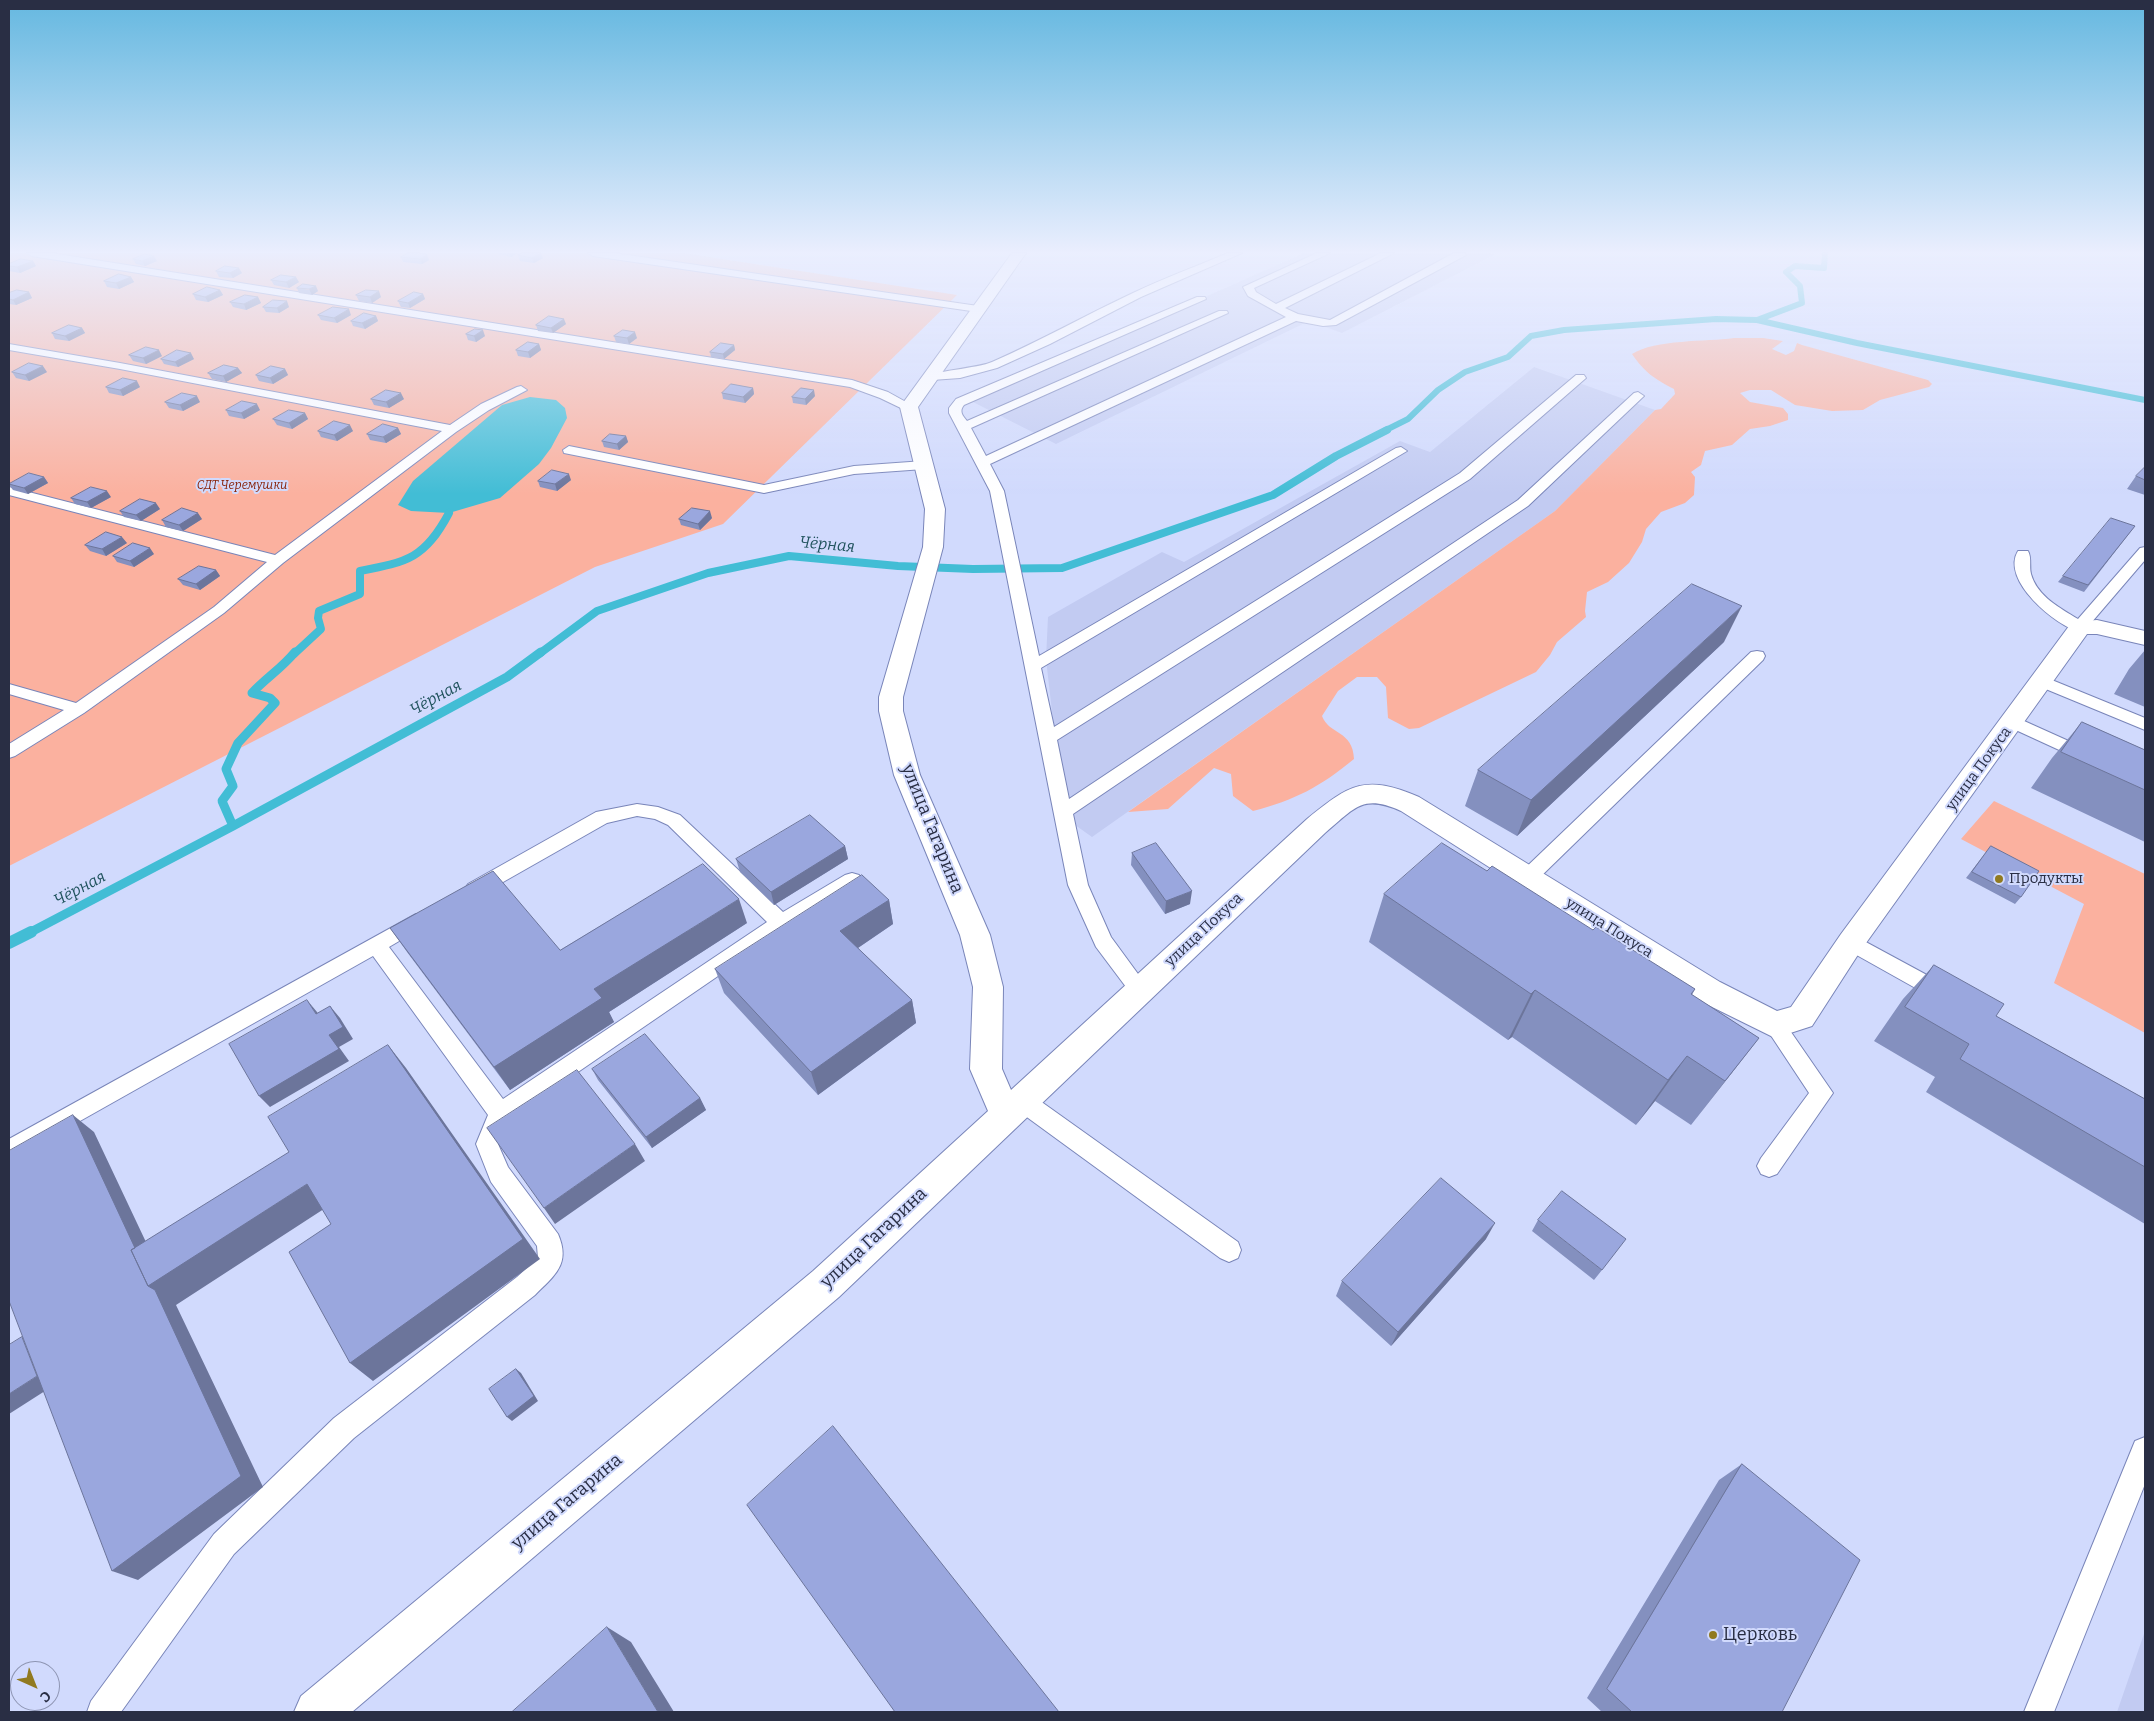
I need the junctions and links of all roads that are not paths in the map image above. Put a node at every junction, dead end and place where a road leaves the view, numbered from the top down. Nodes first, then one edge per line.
1 (535, 333) edge
2 (961, 333) edge
3 (1063, 333) edge
4 (1121, 333) edge
5 (1177, 333) edge
6 (1260, 333) edge
7 (9, 347) edge
8 (932, 376) junction
9 (1580, 378) dead end
10 (521, 390) dead end
11 (1638, 396) dead end
12 (908, 407) junction
13 (964, 427) junction
14 (452, 429) junction
15 (569, 450) dead end
16 (1401, 451) dead end
17 (984, 462) junction
18 (924, 465) junction
19 (9, 490) edge
20 (2145, 551) edge
21 (2023, 554) dead end
22 (1011, 559) joint
23 (278, 560) junction
24 (2080, 627) junction
25 (2145, 638) edge
26 (1757, 656) dead end
27 (1033, 666) junction
28 (2042, 680) junction
29 (9, 689) edge
30 (78, 709) junction
31 (2012, 722) junction
32 (2145, 724) edge
33 (1048, 738) junction
34 (9, 752) edge
35 (2101, 762) edge
36 (1063, 812) junction
37 (1527, 878) junction
38 (852, 880) edge
39 (460, 898) edge
40 (434, 912) edge
41 (781, 923) junction
42 (1851, 942) junction
43 (376, 945) junction
44 (1139, 989) junction
45 (1955, 1000) edge
46 (1776, 1025) junction
47 (1014, 1107) junction
48 (500, 1113) junction
49 (9, 1151) edge
50 (1769, 1166) dead end
51 (1229, 1250) dead end
52 (2145, 1451) edge
53 (102, 1712) edge
54 (317, 1712) edge
55 (2039, 1712) edge

1 - 12 lane
2 - 8 street
3 - 8 lane
4 - 13 lane
5 - 13 lane
6 - 17 lane
7 - 14 lane
8 - 12 street
9 - 33 lane
10 - 14 lane
11 - 36 lane
12 - 18 street, улица Гагарина
13 - 17 lane
14 - 23 lane
15 - 18 lane
16 - 27 lane
17 - 22 lane
18 - 47 street, улица Гагарина
19 - 23 lane
20 - 24 lane
21 - 24 lane
22 - 27 lane
23 - 30 lane
24 - 25 street
24 - 28 street, улица Покуса
26 - 37 lane
27 - 33 lane
28 - 31 street, улица Покуса
28 - 32 lane
29 - 30 lane
30 - 34 lane
31 - 35 lane
31 - 42 street, улица Покуса
33 - 36 lane
36 - 44 lane
37 - 44 street, улица Покуса
37 - 46 street, улица Покуса
38 - 41 lane
39 - 41 lane
40 - 43 lane
41 - 48 lane
42 - 45 lane
42 - 46 street, улица Покуса
43 - 48 lane
43 - 49 lane
44 - 47 street, улица Покуса
46 - 50 lane
47 - 51 lane
47 - 54 street, улица Гагарина
48 - 53 lane
52 - 55 lane

